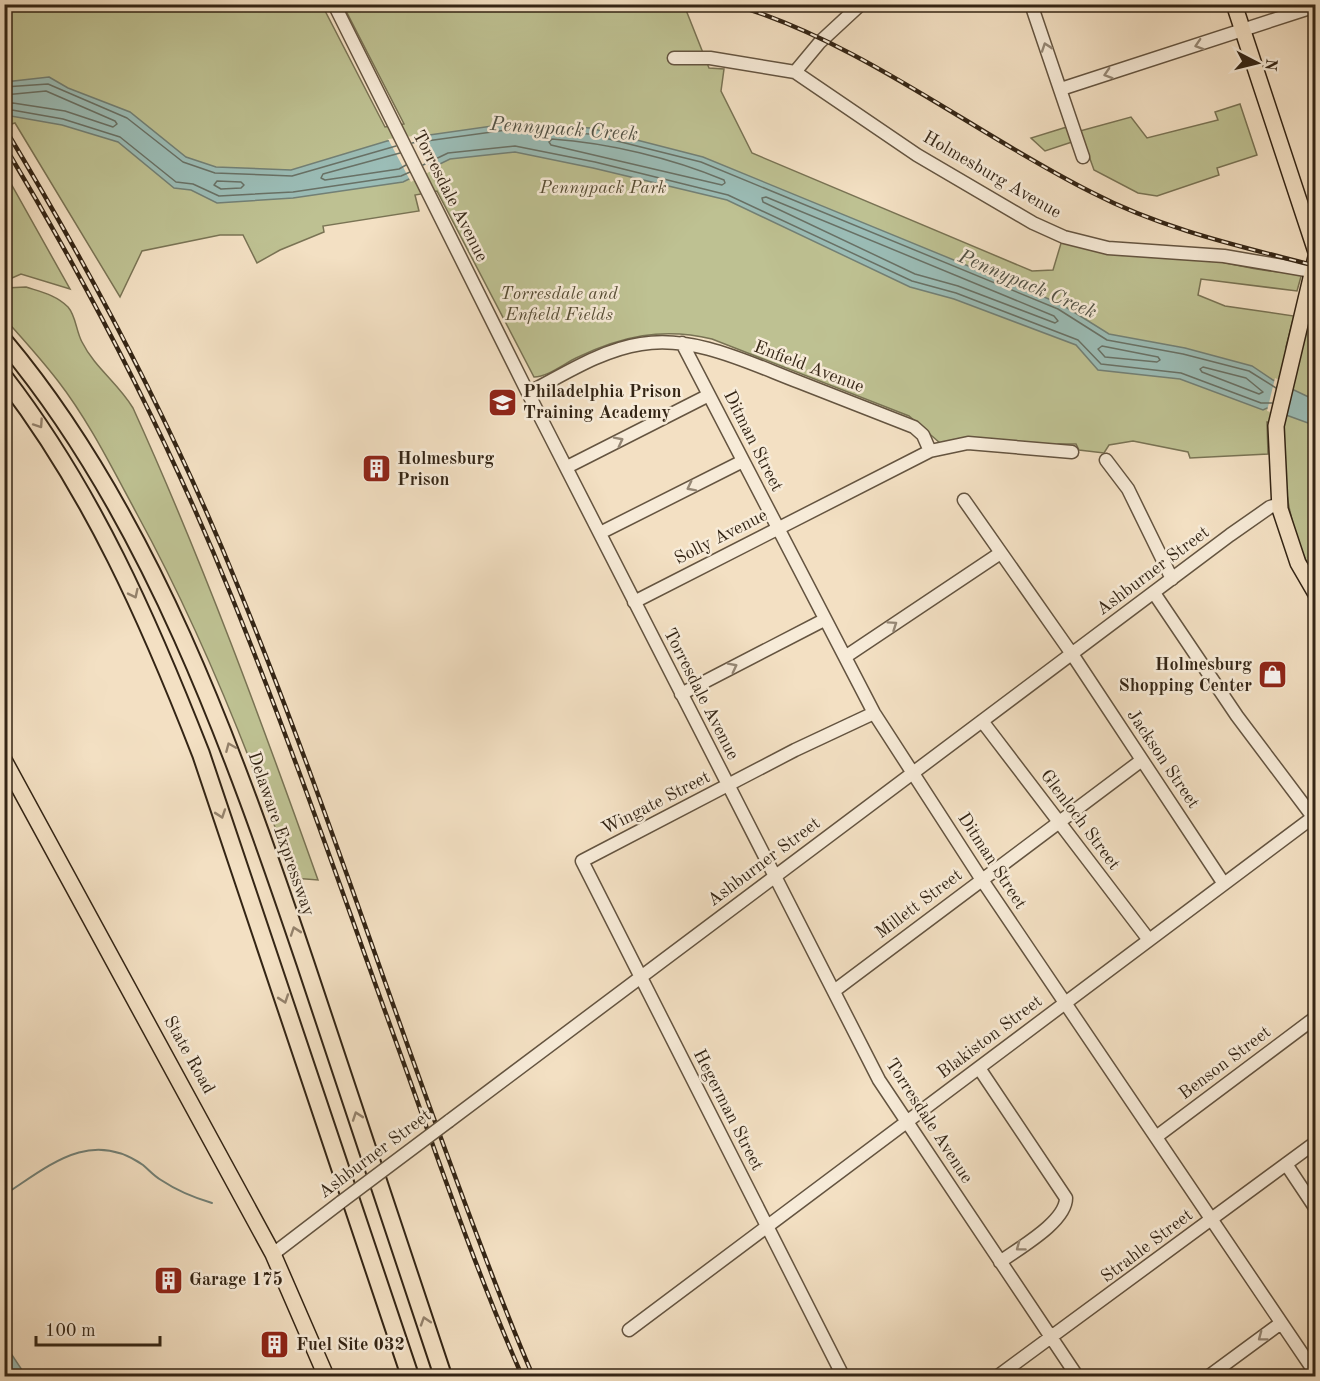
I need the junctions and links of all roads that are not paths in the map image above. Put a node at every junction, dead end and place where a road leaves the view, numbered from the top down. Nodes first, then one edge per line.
1 (333, 4) edge
2 (861, 4) edge
3 (1031, 4) edge
4 (1234, 4) edge
5 (1316, 6) edge
6 (1243, 31) junction
7 (674, 58) dead end
8 (795, 72) junction
9 (1060, 89) junction
10 (1083, 157) dead end
11 (1316, 252) edge
12 (1314, 265) edge
13 (5, 342) edge
14 (682, 343) junction
15 (4, 377) edge
16 (528, 393) junction
17 (709, 395) junction
18 (930, 450) junction
19 (1072, 452) dead end
20 (1106, 460) dead end
21 (743, 461) junction
22 (567, 467) junction
23 (964, 500) dead end
24 (1279, 504) junction
25 (778, 529) junction
26 (600, 533) junction
27 (999, 554) junction
28 (1172, 579) junction
29 (1154, 593) junction
30 (1316, 594) edge
31 (634, 602) junction
32 (824, 620) junction
33 (1072, 654) junction
34 (845, 657) junction
35 (681, 694) junction
36 (874, 713) junction
37 (982, 721) junction
38 (4, 760) edge
39 (1142, 760) junction
40 (913, 772) junction
41 (728, 786) junction
42 (1314, 816) edge
43 (1059, 822) junction
44 (583, 860) joint
45 (775, 876) junction
46 (982, 880) junction
47 (1224, 884) junction
48 (1149, 940) junction
49 (640, 977) junction
50 (834, 991) junction
51 (1066, 1002) junction
52 (1315, 1019) edge
53 (979, 1068) junction
54 (907, 1123) junction
55 (1156, 1137) junction
56 (1316, 1142) edge
57 (1286, 1164) junction
58 (1316, 1209) edge
59 (1212, 1220) junction
60 (767, 1227) junction
61 (273, 1254) junction
62 (1000, 1262) junction
63 (1281, 1323) junction
64 (630, 1330) dead end
65 (1051, 1338) junction
66 (1316, 1374) edge
67 (326, 1377) edge
68 (410, 1377) edge
69 (443, 1377) edge
70 (843, 1377) edge
71 (998, 1377) edge
72 (1077, 1377) edge
73 (1209, 1377) edge

1 - 16 street, Torresdale Avenue
2 - 8 street
9 -> 3 street
4 - 6 main road
5 - 6 street
6 -> 9 street
6 - 11 main road
7 - 8 street, Holmesburg Avenue
8 - 12 street, Holmesburg Avenue
9 - 10 street
12 - 24 main road
69 -> 13 highway, Delaware Expressway
14 - 16 street, Enfield Avenue
14 - 17 street, Ditman Street
14 - 18 street, Enfield Avenue
15 -> 68 highway
16 - 22 street, Torresdale Avenue
17 - 21 street, Ditman Street
22 -> 17 street
18 - 19 street
18 - 25 street, Solly Avenue
20 - 28 street
21 - 25 street, Ditman Street
21 -> 26 street
22 - 26 street, Torresdale Avenue
23 - 27 street, Jackson Street
24 - 28 street, Ashburner Street
24 - 30 main road
25 - 31 street, Solly Avenue
25 - 32 street, Ditman Street
26 - 31 street, Torresdale Avenue
27 - 33 street, Jackson Street
34 -> 27 street
28 - 29 street, Ashburner Street
29 - 33 street, Ashburner Street
29 - 42 street
31 - 35 street, Torresdale Avenue
32 - 34 street, Ditman Street
35 -> 32 street
33 - 37 street, Ashburner Street
33 - 39 street, Jackson Street
34 - 36 street, Ditman Street
35 - 41 street, Torresdale Avenue
36 - 40 street, Ditman Street
36 - 41 street, Wingate Street
37 - 40 street, Ashburner Street
37 - 43 street, Glenloch Street
38 - 61 main road, State Road
39 - 43 street, Millett Street
39 - 47 street, Jackson Street
40 - 45 street, Ashburner Street
40 - 46 street, Ditman Street
41 - 44 street, Wingate Street
41 - 45 street, Torresdale Avenue
42 - 47 street, Blakiston Street
43 - 46 street, Millett Street
43 - 48 street, Glenloch Street
44 - 49 street, Hegerman Street
45 - 49 street, Ashburner Street
45 - 50 street, Torresdale Avenue
46 - 50 street, Millett Street
46 - 51 street, Ditman Street
47 - 48 street, Blakiston Street
48 - 51 street, Blakiston Street
49 - 60 street, Hegerman Street
49 - 61 street, Ashburner Street, bridge
50 - 54 street, Torresdale Avenue
51 - 53 street, Blakiston Street
51 - 55 street, Ditman Street
52 - 55 street, Benson Street
53 - 54 street, Blakiston Street
53 -> 62 street
54 - 60 street, Blakiston Street
54 - 62 street, Torresdale Avenue
55 - 59 street, Ditman Street
56 - 57 street, Strahle Street
57 - 58 street
57 - 59 street, Strahle Street
59 - 63 street, Ditman Street
59 - 65 street, Strahle Street
60 - 64 street, Blakiston Street
60 - 70 street, Hegerman Street
61 - 67 main road, State Road
62 - 65 street, Torresdale Avenue
63 - 66 street, Ditman Street
63 -> 73 street
65 - 71 street, Strahle Street
65 - 72 street, Torresdale Avenue

